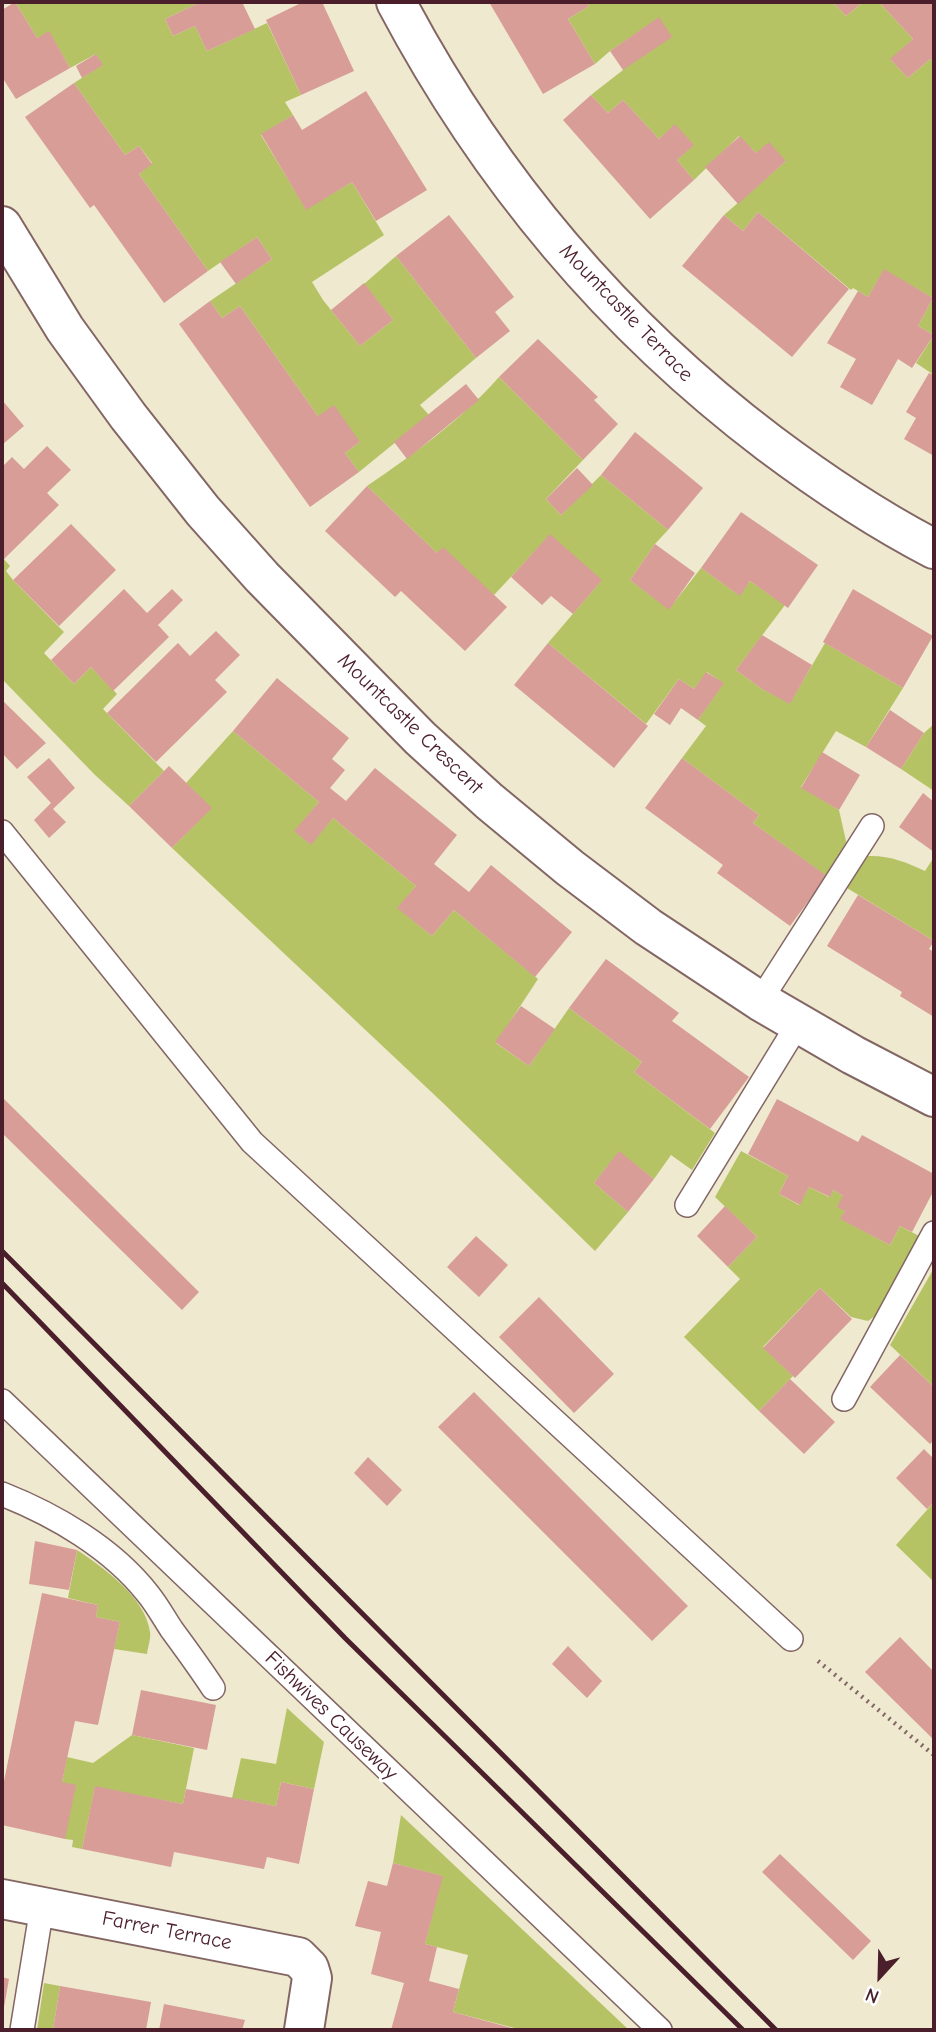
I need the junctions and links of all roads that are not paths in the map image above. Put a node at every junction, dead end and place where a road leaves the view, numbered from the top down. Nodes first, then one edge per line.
1 (396, 2) edge
2 (2, 226) edge
3 (934, 549) edge
4 (872, 825) dead end
5 (2, 832) edge
6 (760, 1001) junction
7 (798, 1024) junction
8 (934, 1097) edge
9 (687, 1205) dead end
10 (934, 1233) edge
11 (844, 1399) dead end
12 (2, 1401) edge
13 (2, 1494) edge
14 (791, 1639) road end
15 (213, 1688) dead end
16 (2, 1899) edge
17 (42, 1907) junction
18 (22, 2030) edge
19 (304, 2030) edge
20 (660, 2030) edge

1 - 3 street, Mountcastle Terrace
2 - 6 street, Mountcastle Crescent
4 - 6 lane
5 - 14 lane
6 - 7 street, Mountcastle Crescent
7 - 8 street, Mountcastle Crescent
7 - 9 lane
10 - 11 lane
12 - 20 lane, Fishwives Causeway
13 - 15 lane
16 - 17 street, Farrer Terrace
17 - 18 lane
17 - 19 street, Farrer Terrace

